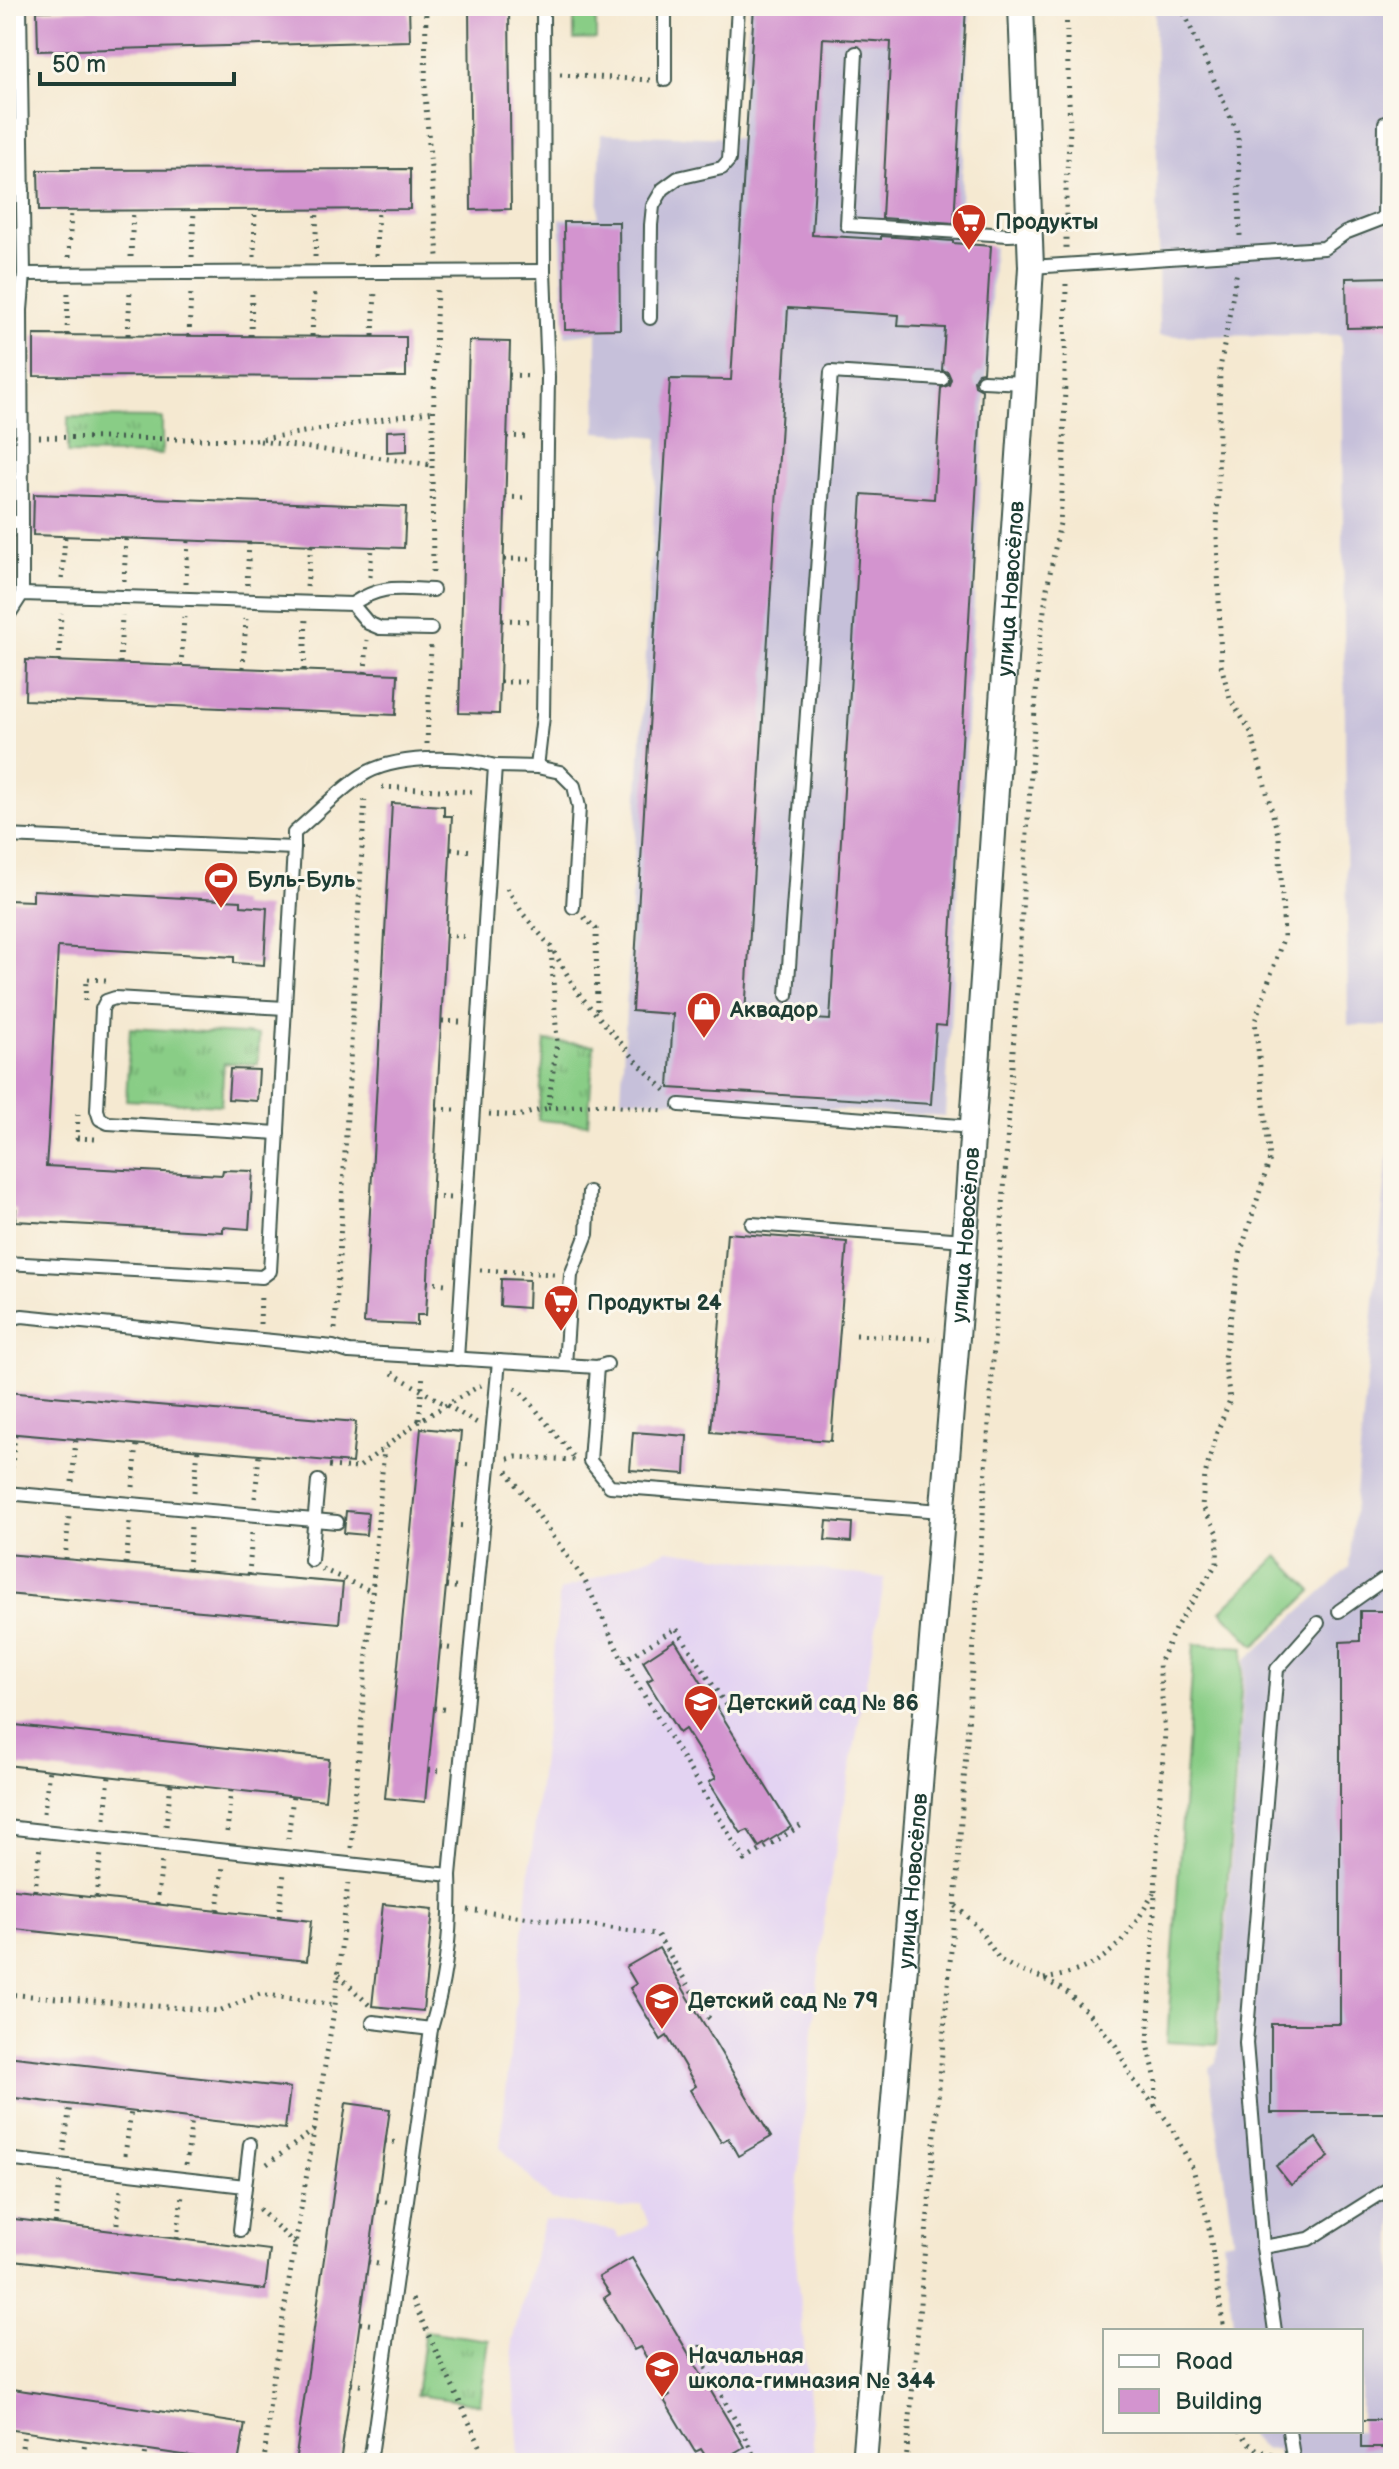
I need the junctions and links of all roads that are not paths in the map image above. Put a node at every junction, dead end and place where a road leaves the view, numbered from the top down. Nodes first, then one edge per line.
1 (20, 6) edge
2 (543, 6) edge
3 (665, 6) edge
4 (738, 6) edge
5 (1021, 6) edge
6 (856, 53) dead end
7 (665, 80) road end
8 (1393, 123) edge
9 (6, 190) edge
10 (23, 190) junction
11 (1030, 234) junction
12 (1031, 267) junction
13 (544, 271) junction
14 (24, 274) junction
15 (21, 310) junction
16 (6, 311) edge
17 (650, 318) dead end
18 (942, 379) dead end
19 (983, 381) dead end
20 (1024, 383) junction
21 (6, 522) edge
22 (22, 522) junction
23 (433, 590) road end
24 (22, 594) junction
25 (352, 604) junction
26 (6, 619) edge
27 (431, 629) road end
28 (495, 766) junction
29 (537, 767) junction
30 (6, 836) edge
31 (294, 848) junction
32 (573, 907) road end
33 (787, 995) dead end
34 (285, 1008) junction
35 (680, 1105) road end
36 (973, 1127) junction
37 (278, 1133) junction
38 (589, 1192) dead end
39 (752, 1224) dead end
40 (965, 1240) junction
41 (6, 1263) edge
42 (6, 1320) edge
43 (457, 1359) junction
44 (565, 1365) junction
45 (499, 1368) junction
46 (318, 1481) dead end
47 (6, 1493) edge
48 (942, 1511) junction
49 (315, 1520) junction
50 (337, 1522) dead end
51 (311, 1562) road end
52 (1393, 1580) edge
53 (1339, 1611) dead end
54 (1318, 1623) dead end
55 (6, 1827) edge
56 (450, 1875) junction
57 (373, 2022) road end
58 (431, 2029) junction
59 (250, 2144) dead end
60 (6, 2159) edge
61 (245, 2186) junction
62 (1393, 2186) edge
63 (240, 2230) dead end
64 (1263, 2247) junction
65 (1275, 2329) edge
66 (1289, 2433) edge
67 (1293, 2458) edge
68 (6, 2461) edge
69 (19, 2463) edge
70 (366, 2463) edge
71 (864, 2463) edge

1 - 10 lane
2 - 13 lane
3 - 7 lane
4 - 17 lane
5 - 11 street, улица Новосёлов
6 - 11 lane
8 - 12 lane
9 - 10 lane
10 - 14 lane
11 - 12 street, улица Новосёлов
12 - 20 street, улица Новосёлов
13 - 14 lane
13 - 29 lane
14 - 15 lane
15 - 16 lane
15 - 22 lane
18 - 33 lane
19 - 20 lane
20 - 36 street, улица Новосёлов
21 - 22 lane
22 - 24 lane
23 - 25 lane
24 - 25 lane
24 - 26 lane
25 - 27 lane
28 - 29 lane
28 - 31 lane
28 - 43 lane
29 - 32 lane
30 - 31 lane
31 - 34 lane
34 - 37 lane
34 - 37 lane
35 - 36 lane
36 - 40 street, улица Новосёлов
37 - 41 lane
38 - 44 lane
39 - 40 lane
40 - 48 street, улица Новосёлов
42 - 43 lane
43 - 45 lane
44 - 45 lane
44 - 48 lane
45 - 56 lane
46 - 49 lane
47 - 49 lane
48 - 71 street, улица Новосёлов
49 - 50 lane
49 - 51 lane
52 - 53 lane
54 - 64 lane
55 - 56 lane
56 - 58 lane
57 - 58 lane
58 - 70 lane
59 - 61 lane
60 - 61 lane
61 - 63 lane
62 - 64 lane
64 - 65 lane
66 - 67 lane
68 - 69 lane

